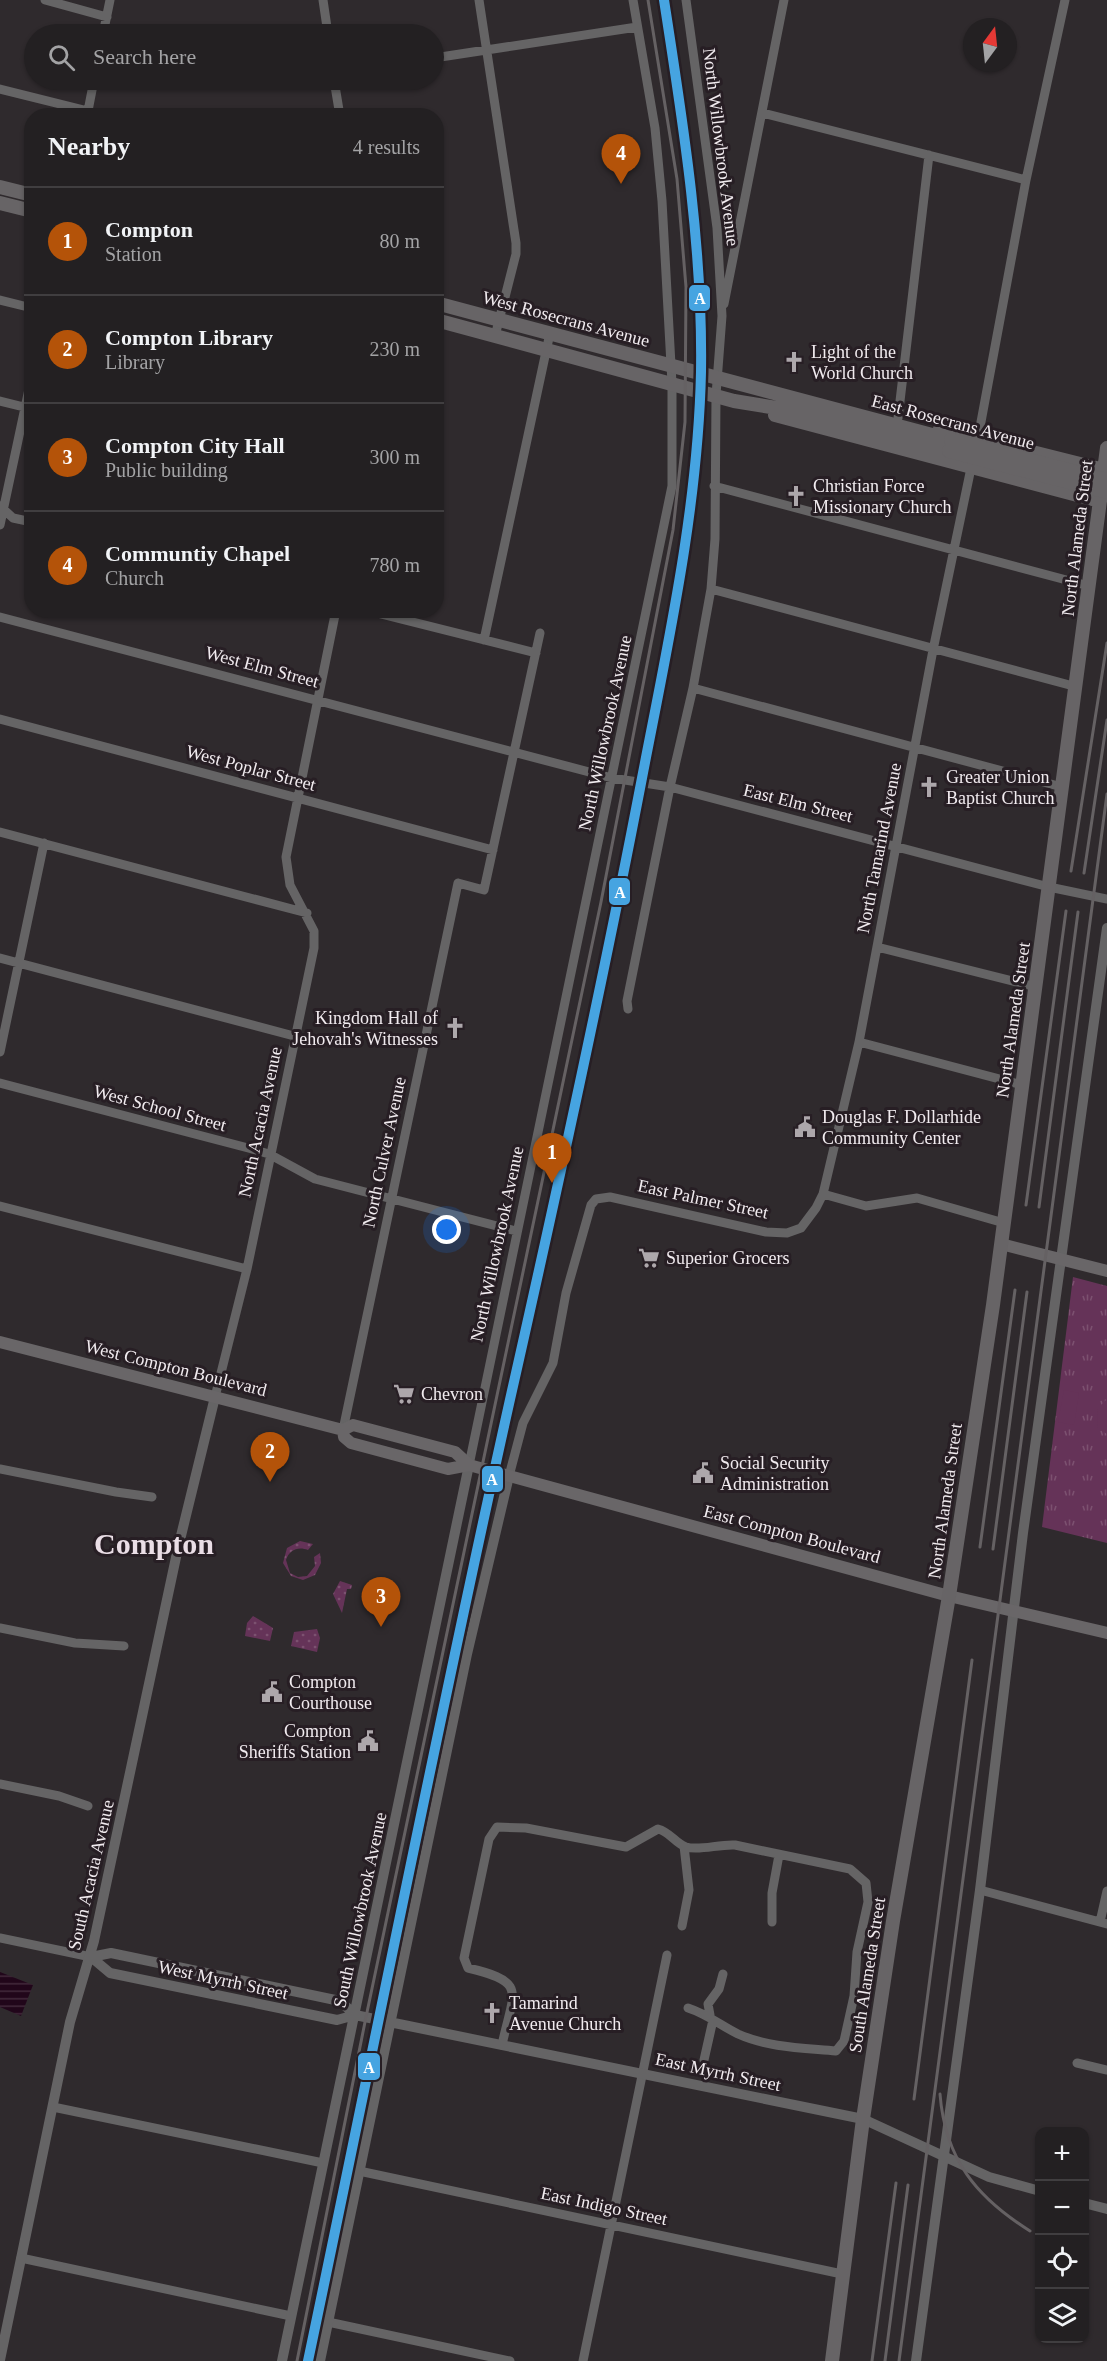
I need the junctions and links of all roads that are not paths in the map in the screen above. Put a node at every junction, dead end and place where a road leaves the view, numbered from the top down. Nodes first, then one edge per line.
1 (45, 0) edge
2 (110, 0) edge
3 (323, 0) edge
4 (479, 0) edge
5 (633, 0) edge
6 (686, 0) edge
7 (784, 0) edge
8 (1065, 0) edge
9 (107, 17) junction
10 (105, 24) edge
11 (327, 24) edge
12 (637, 27) junction
13 (486, 51) junction
14 (444, 57) edge
15 (0, 89) edge
16 (92, 90) edge
17 (335, 90) edge
18 (69, 108) edge
19 (88, 108) edge
20 (338, 108) edge
21 (763, 112) junction
22 (929, 155) junction
23 (1026, 180) junction
24 (0, 187) edge
25 (24, 193) edge
26 (0, 203) edge
27 (24, 210) edge
28 (0, 300) edge
29 (444, 305) edge
30 (24, 306) edge
31 (722, 316) junction
32 (499, 320) junction
33 (444, 322) edge
34 (550, 333) junction
35 (495, 336) junction
36 (547, 350) junction
37 (671, 366) junction
38 (687, 370) joint
39 (717, 378) junction
40 (732, 381) junction
41 (679, 385) junction
42 (716, 395) junction
43 (0, 401) edge
44 (734, 401) junction
45 (24, 408) edge
46 (898, 418) junction
47 (24, 424) edge
48 (978, 438) junction
49 (950, 445) junction
50 (1107, 448) edge
51 (971, 468) junction
52 (1106, 475) edge
53 (714, 486) junction
54 (1104, 497) edge
55 (2, 507) edge
56 (24, 520) edge
57 (0, 525) edge
58 (952, 551) junction
59 (1089, 586) junction
60 (711, 589) junction
61 (0, 617) edge
62 (334, 618) edge
63 (397, 618) edge
64 (540, 633) dead end
65 (484, 640) junction
66 (933, 650) junction
67 (536, 653) junction
68 (1077, 687) junction
69 (693, 688) junction
70 (318, 699) junction
71 (0, 719) edge
72 (915, 748) junction
73 (514, 753) junction
74 (612, 778) junction
75 (670, 787) junction
76 (1062, 787) junction
77 (297, 796) junction
78 (0, 832) edge
79 (44, 843) junction
80 (897, 846) junction
81 (494, 850) junction
82 (1049, 887) junction
83 (1107, 899) edge
84 (307, 913) junction
85 (1107, 928) edge
86 (877, 947) junction
87 (0, 958) edge
88 (18, 963) junction
89 (1036, 987) junction
90 (628, 1009) dead end
91 (294, 1036) junction
92 (859, 1042) junction
93 (0, 1052) edge
94 (0, 1083) edge
95 (1022, 1085) junction
96 (269, 1154) junction
97 (823, 1194) junction
98 (390, 1198) junction
99 (0, 1206) edge
100 (1004, 1223) junction
101 (801, 1228) joint
102 (516, 1231) junction
103 (1001, 1244) junction
104 (1062, 1259) junction
105 (247, 1269) junction
106 (1107, 1270) edge
107 (0, 1342) edge
108 (215, 1397) junction
109 (343, 1430) junction
110 (469, 1465) junction
111 (0, 1469) edge
112 (509, 1476) junction
113 (152, 1497) dead end
114 (950, 1596) junction
115 (1013, 1612) junction
116 (0, 1628) edge
117 (1107, 1633) edge
118 (124, 1646) dead end
119 (0, 1784) edge
120 (88, 1806) dead end
121 (684, 1846) junction
122 (779, 1855) junction
123 (980, 1890) junction
124 (1107, 1891) edge
125 (772, 1922) dead end
126 (1104, 1923) edge
127 (682, 1926) dead end
128 (0, 1938) edge
129 (667, 1954) dead end
130 (90, 1957) junction
131 (723, 1974) dead end
132 (688, 2008) dead end
133 (355, 2014) junction
134 (712, 2017) junction
135 (379, 2019) joint
136 (392, 2022) junction
137 (502, 2045) junction
138 (704, 2060) dead end
139 (1077, 2063) dead end
140 (1107, 2070) edge
141 (642, 2074) junction
142 (53, 2107) junction
143 (863, 2119) junction
144 (943, 2156) junction
145 (323, 2163) junction
146 (359, 2171) junction
147 (1035, 2190) edge
148 (1089, 2204) edge
149 (1107, 2209) edge
150 (611, 2225) junction
151 (21, 2258) junction
152 (842, 2274) junction
153 (291, 2316) junction
154 (328, 2322) junction
155 (0, 2360) edge
156 (282, 2361) edge
157 (320, 2361) edge
158 (510, 2361) edge
159 (583, 2361) edge
160 (832, 2361) edge
161 (916, 2361) edge

1 - 9 street
2 - 9 street
3 - 11 street
4 - 13 street
5 - 12 street, North Willowbrook Avenue
6 - 31 street, North Willowbrook Avenue
7 - 21 street
8 - 23 street
9 - 10 street
12 - 13 street
12 - 37 street, North Willowbrook Avenue
13 - 14 street
13 - 32 street
15 - 18 street
16 - 19 street
17 - 20 street
21 - 22 street
21 - 31 street
22 - 23 street
22 - 46 street
23 - 48 street
24 - 25 main road
26 - 27 main road
28 - 30 street
29 - 32 main road, West Rosecrans Avenue
31 - 39 street, North Willowbrook Avenue
32 - 34 main road, West Rosecrans Avenue
32 - 35 street
33 - 35 main road, West Rosecrans Avenue
34 - 36 street
34 - 37 main road, West Rosecrans Avenue
35 - 36 main road, West Rosecrans Avenue
36 - 41 main road, West Rosecrans Avenue
36 - 65 street
37 - 38 main road, West Rosecrans Avenue
37 - 41 street, North Willowbrook Avenue
38 - 39 main road, East Rosecrans Avenue
39 - 40 main road, East Rosecrans Avenue
39 - 42 street, North Willowbrook Avenue
40 - 46 main road
40 - 49 main road, East Rosecrans Avenue
41 - 42 main road, East Rosecrans Avenue
41 - 74 street, North Willowbrook Avenue
42 - 44 main road, East Rosecrans Avenue
42 - 53 street, North Willowbrook Avenue
43 - 45 street
44 - 49 main road, East Rosecrans Avenue
44 - 51 main road
46 - 48 main road
47 - 55 street
48 - 52 main road
49 - 52 main road, East Rosecrans Avenue, bridge
49 - 54 main road, East Rosecrans Avenue, bridge
50 - 52 main road, North Alameda Street
51 - 54 main road
51 - 58 street, North Tamarind Avenue
52 - 54 main road, North Alameda Street
53 - 58 street
53 - 60 street, North Willowbrook Avenue
54 - 59 main road, North Alameda Street
55 - 56 street
55 - 57 street
58 - 59 street
58 - 66 street, North Tamarind Avenue
59 - 68 main road, North Alameda Street
60 - 66 street
60 - 69 street, North Willowbrook Avenue
61 - 70 street, West Elm Street
62 - 70 street, North Acacia Avenue
63 - 65 street
64 - 67 street, North Culver Avenue
65 - 67 street
66 - 68 street
66 - 72 street, North Tamarind Avenue
67 - 73 street, North Culver Avenue
68 - 76 main road, North Alameda Street
69 - 72 street
69 - 75 street, North Willowbrook Avenue
70 - 73 street, West Elm Street
70 - 77 street, North Acacia Avenue
71 - 77 street, West Poplar Street
72 - 76 street
72 - 80 street, North Tamarind Avenue
73 - 74 street, East Elm Street
73 - 81 street, North Culver Avenue
74 - 75 street, East Elm Street
74 - 102 street, North Willowbrook Avenue
75 - 80 street, East Elm Street
75 - 90 street, North Willowbrook Avenue
76 - 82 main road, North Alameda Street
77 - 81 street, West Poplar Street
77 - 84 street, North Acacia Avenue
78 - 79 street
79 - 84 street
79 - 88 street
80 - 82 street, East Elm Street
80 - 86 street, North Tamarind Avenue
81 - 98 street, North Culver Avenue
82 - 83 street, East Elm Street
82 - 89 main road, North Alameda Street
84 - 91 street, North Acacia Avenue
85 - 104 street
86 - 89 street
86 - 92 street, North Tamarind Avenue
87 - 88 street
88 - 91 street
88 - 93 street
89 - 95 main road, North Alameda Street
91 - 96 street, North Acacia Avenue
92 - 95 street
92 - 97 street, North Tamarind Avenue
94 - 96 street, West School Street
95 - 100 main road, North Alameda Street
96 - 98 street, West School Street
96 - 105 street, North Acacia Avenue
97 - 100 street
97 - 101 street, North Tamarind Avenue
98 - 102 street, West School Street
98 - 109 street, North Culver Avenue
99 - 105 street
100 - 103 main road, North Alameda Street
101 - 112 street, East Palmer Street
102 - 110 street, North Willowbrook Avenue
103 - 104 main road
103 - 114 main road, North Alameda Street
104 - 106 main road
104 - 115 street
105 - 108 street, North Acacia Avenue
107 - 108 main road, West Compton Boulevard
108 - 109 main road, West Compton Boulevard
108 - 130 street, South Acacia Avenue
109 - 110 main road, West Compton Boulevard
109 - 110 main road, West Compton Boulevard
110 - 112 main road, East Compton Boulevard
110 - 133 street, South Willowbrook Avenue
111 - 113 street
112 - 114 main road, East Compton Boulevard
112 - 136 street
114 - 115 main road, East Compton Boulevard
114 - 143 main road, South Alameda Street
115 - 117 main road, East Compton Boulevard
115 - 123 street
116 - 118 street
119 - 120 street
121 - 122 street
121 - 127 street
121 - 137 street
122 - 125 street
122 - 134 street
123 - 126 street
123 - 144 street
124 - 126 street
128 - 130 street, West Myrrh Street
129 - 141 street
130 - 133 street, West Myrrh Street
130 - 133 street, West Myrrh Street
130 - 142 street, South Acacia Avenue
131 - 134 street
132 - 134 street
133 - 135 street, West Myrrh Street
133 - 145 street, South Willowbrook Avenue
134 - 138 street
135 - 136 street, East Myrrh Street
136 - 137 street, East Myrrh Street
136 - 146 street
137 - 141 street, East Myrrh Street
139 - 140 street
141 - 143 street, East Myrrh Street
141 - 150 street
142 - 145 street
142 - 151 street, South Acacia Avenue
143 - 144 street, East Myrrh Street
143 - 152 main road, South Alameda Street
144 - 147 street, East Myrrh Street
144 - 161 street
145 - 153 street, South Willowbrook Avenue
146 - 150 street, East Indigo Street
146 - 154 street
148 - 149 street
150 - 152 street, East Indigo Street
150 - 159 street
151 - 153 street
151 - 155 street, South Acacia Avenue
152 - 160 main road, South Alameda Street
153 - 156 street, South Willowbrook Avenue
154 - 157 street
154 - 158 street

